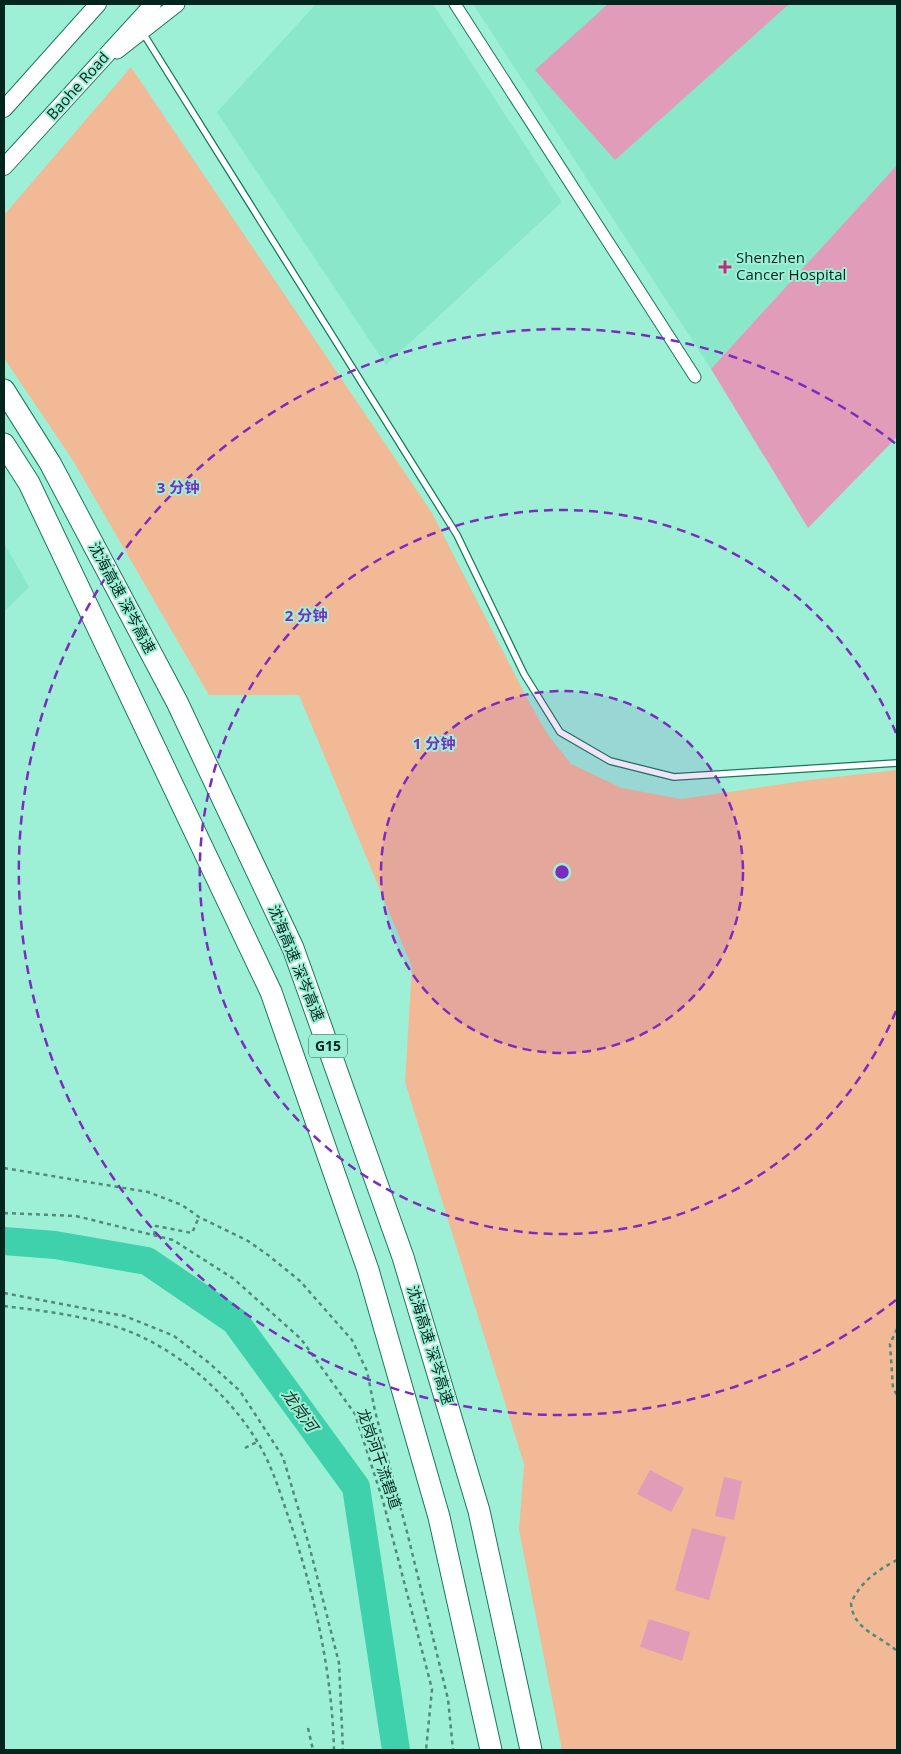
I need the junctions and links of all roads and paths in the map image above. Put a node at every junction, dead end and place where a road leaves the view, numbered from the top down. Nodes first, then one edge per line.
1 (98, 4) edge
2 (153, 4) edge
3 (177, 4) edge
4 (456, 4) edge
5 (142, 31) junction
6 (94, 68) junction
7 (4, 109) edge
8 (4, 167) edge
9 (695, 377) dead end
10 (4, 390) edge
11 (4, 444) edge
12 (897, 763) edge
13 (4, 1168) edge
14 (4, 1213) edge
15 (199, 1217) junction
16 (154, 1235) junction
17 (4, 1293) edge
18 (4, 1306) edge
19 (897, 1329) edge
20 (897, 1395) edge
21 (257, 1442) junction
22 (245, 1448) dead end
23 (897, 1560) edge
24 (897, 1651) edge
25 (308, 1728) dead end
26 (313, 1750) edge
27 (334, 1750) edge
28 (343, 1750) edge
29 (426, 1750) edge
30 (453, 1750) edge
31 (491, 1750) edge
32 (531, 1750) edge

1 - 7 main road
2 - 6 main road, Baohe Road
3 - 5 street
4 - 9 street
5 - 6 street
5 - 12 lane
6 - 8 main road, Baohe Road
10 - 32 highway, 沈海高速 深岑高速 / G15
11 - 31 highway, G15
13 - 15 path
14 - 16 path, 龙岗河干流碧道
15 - 16 path
15 - 30 path
16 - 29 path, 龙岗河干流碧道
17 - 28 path
18 - 21 path
19 - 20 path
21 - 22 path
21 - 27 path
23 - 24 path
25 - 26 path

